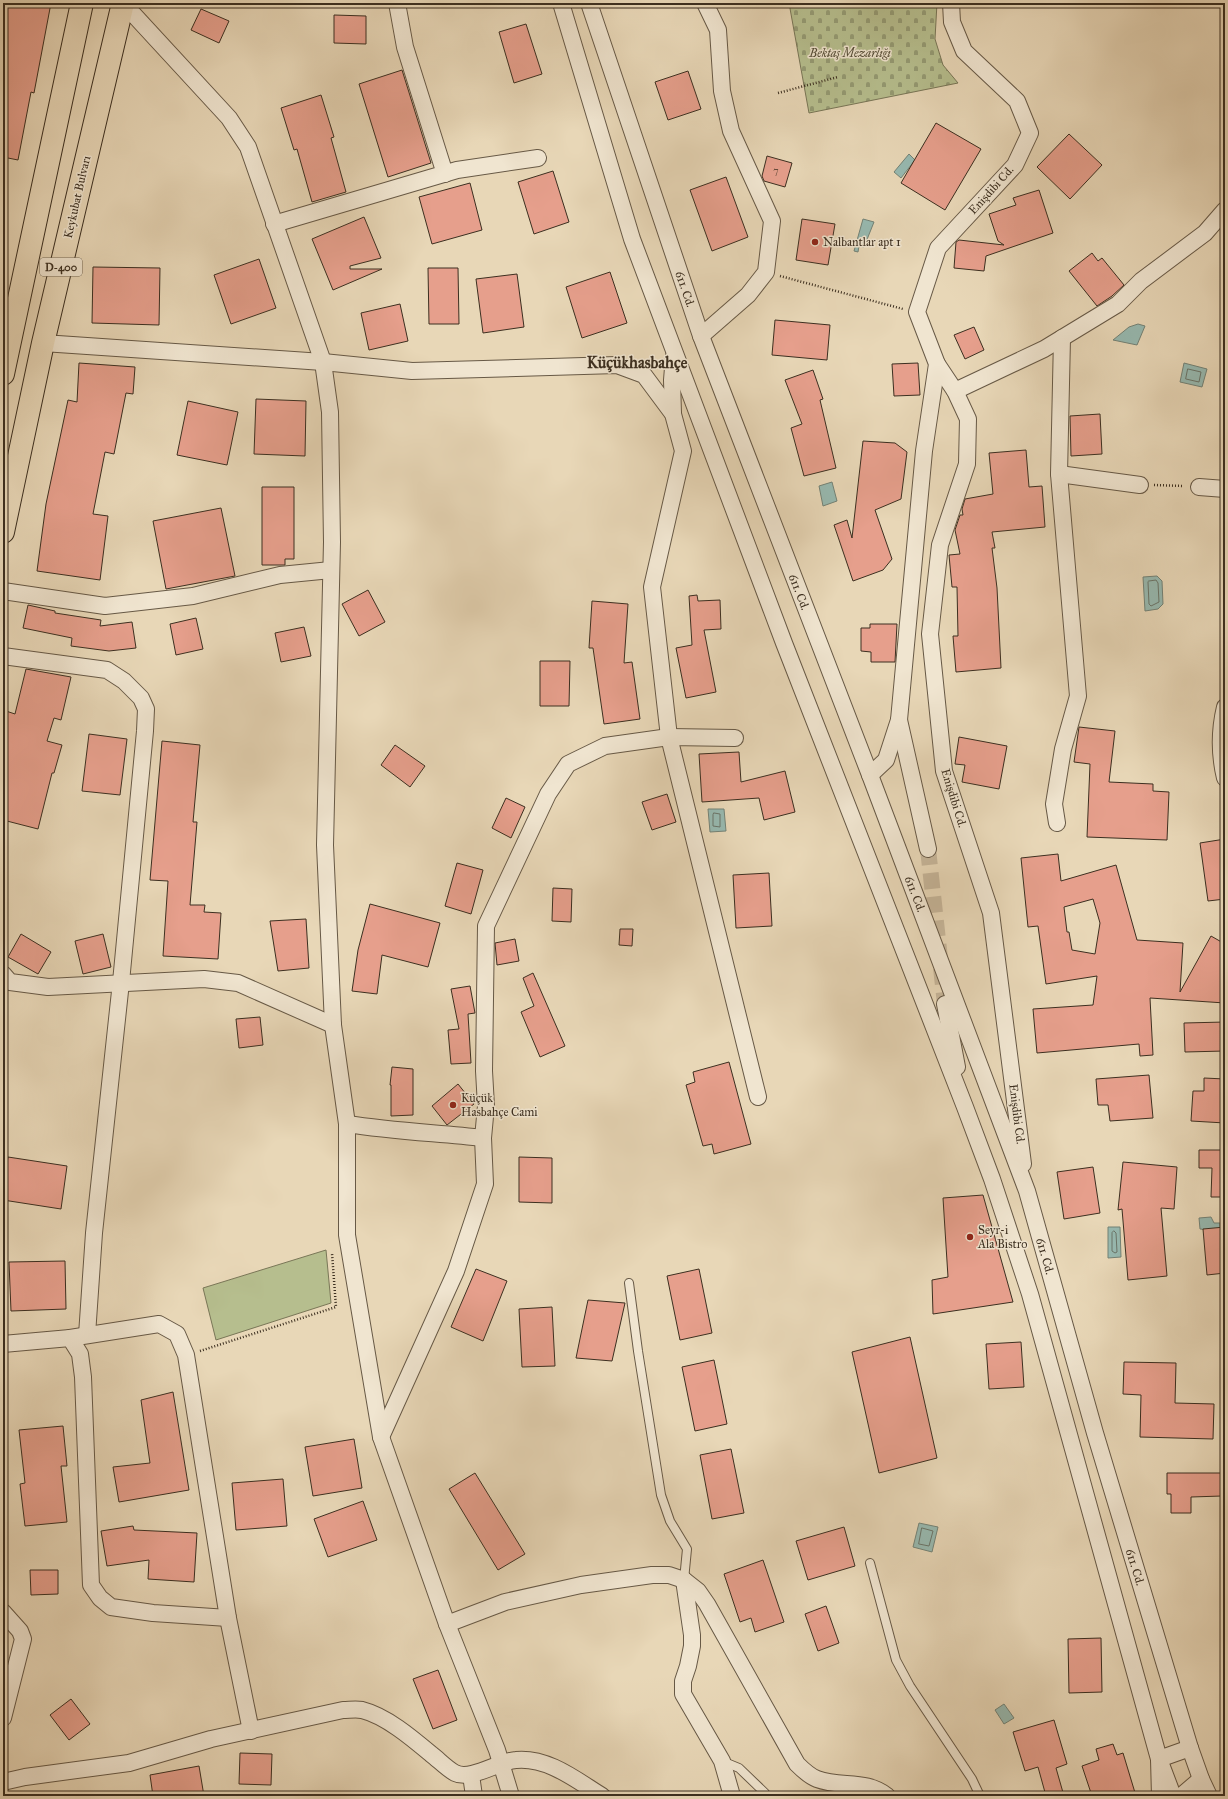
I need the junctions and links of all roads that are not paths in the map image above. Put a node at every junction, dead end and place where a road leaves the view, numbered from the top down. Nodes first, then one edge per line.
1 (82, 3) edge
2 (123, 3) edge
3 (397, 3) edge
4 (562, 3) edge
5 (589, 3) edge
6 (705, 3) edge
7 (951, 3) edge
8 (538, 158) dead end
9 (445, 174) junction
10 (1225, 210) edge
11 (274, 224) junction
12 (701, 336) junction
13 (1062, 338) junction
14 (43, 344) junction
15 (675, 352) junction
16 (322, 362) junction
17 (937, 364) junction
18 (3, 372) edge
19 (955, 390) junction
20 (672, 414) junction
21 (1059, 474) junction
22 (1140, 485) road end
23 (1199, 487) road end
24 (1225, 489) edge
25 (3, 532) edge
26 (331, 570) junction
27 (3, 591) edge
28 (3, 656) edge
29 (1225, 707) edge
30 (899, 720) junction
31 (669, 736) junction
32 (735, 738) dead end
33 (870, 775) junction
34 (1225, 778) edge
35 (1057, 822) dead end
36 (928, 849) tunnel mouth
37 (3, 974) edge
38 (121, 982) junction
39 (945, 1004) tunnel mouth
40 (333, 1025) junction
41 (758, 1097) dead end
42 (965, 1107) junction
43 (347, 1124) junction
44 (483, 1138) junction
45 (1027, 1191) junction
46 (629, 1283) dead end
47 (87, 1335) junction
48 (70, 1338) junction
49 (3, 1344) edge
50 (381, 1437) junction
51 (870, 1563) dead end
52 (684, 1580) junction
53 (3, 1612) edge
54 (228, 1618) junction
55 (447, 1624) junction
56 (3, 1718) edge
57 (251, 1731) junction
58 (1190, 1748) junction
59 (1159, 1759) junction
60 (722, 1761) junction
61 (501, 1763) junction
62 (470, 1775) junction
63 (1201, 1779) junction
64 (3, 1782) edge
65 (765, 1793) dead end
66 (474, 1796) edge
67 (511, 1796) edge
68 (602, 1796) edge
69 (732, 1796) edge
70 (887, 1796) edge
71 (980, 1796) edge
72 (1160, 1796) edge
73 (1173, 1796) edge
74 (1181, 1796) edge
75 (1209, 1796) edge

1 - 18 highway, D-400
2 - 11 street
2 - 14 highway, Keykubat Bulvarı / D-400
3 - 9 street
4 - 15 street
5 - 12 street, 611. Cd.
6 - 12 street
7 - 17 street, Enişdibi Cd.
8 - 9 street
9 - 11 street
10 - 13 street
11 - 16 street
12 - 33 street, 611. Cd.
13 - 19 street
13 - 21 street
14 - 16 street
14 - 25 highway, Keykubat Bulvarı / D-400
15 - 20 street
15 - 42 street
16 - 20 street
16 - 26 street
17 - 19 street, Enişdibi Cd.
17 - 30 street, Enişdibi Cd.
19 - 45 street, Enişdibi Cd.
20 - 31 street
21 - 22 street
21 - 35 street
23 - 24 street
26 - 27 street
26 - 40 street
28 - 38 street
29 - 34 street
30 - 33 street, Enişdibi Cd.
30 - 36 street
31 - 32 street
31 - 41 street
31 - 44 street
33 - 45 street, 611. Cd.
37 - 38 street
38 - 40 street
38 - 47 street
39 - 42 street
40 - 43 street
42 - 59 street
43 - 44 street
43 - 50 street
44 - 50 street
45 - 58 street, 611. Cd.
46 - 52 lane
47 - 48 street
47 - 54 street
48 - 49 street
48 - 54 street
50 - 55 street
51 - 71 lane
52 - 55 street
52 - 60 street
52 - 70 street
53 - 56 street
54 - 57 street
55 - 61 street
57 - 62 street
57 - 64 street
58 - 59 street
58 - 63 street, 611. Cd.
59 - 72 street
59 - 73 street
60 - 65 lane
60 - 69 street
61 - 62 street
61 - 67 street
61 - 68 street
62 - 66 street
63 - 74 street
63 - 75 street, 611. Cd.

